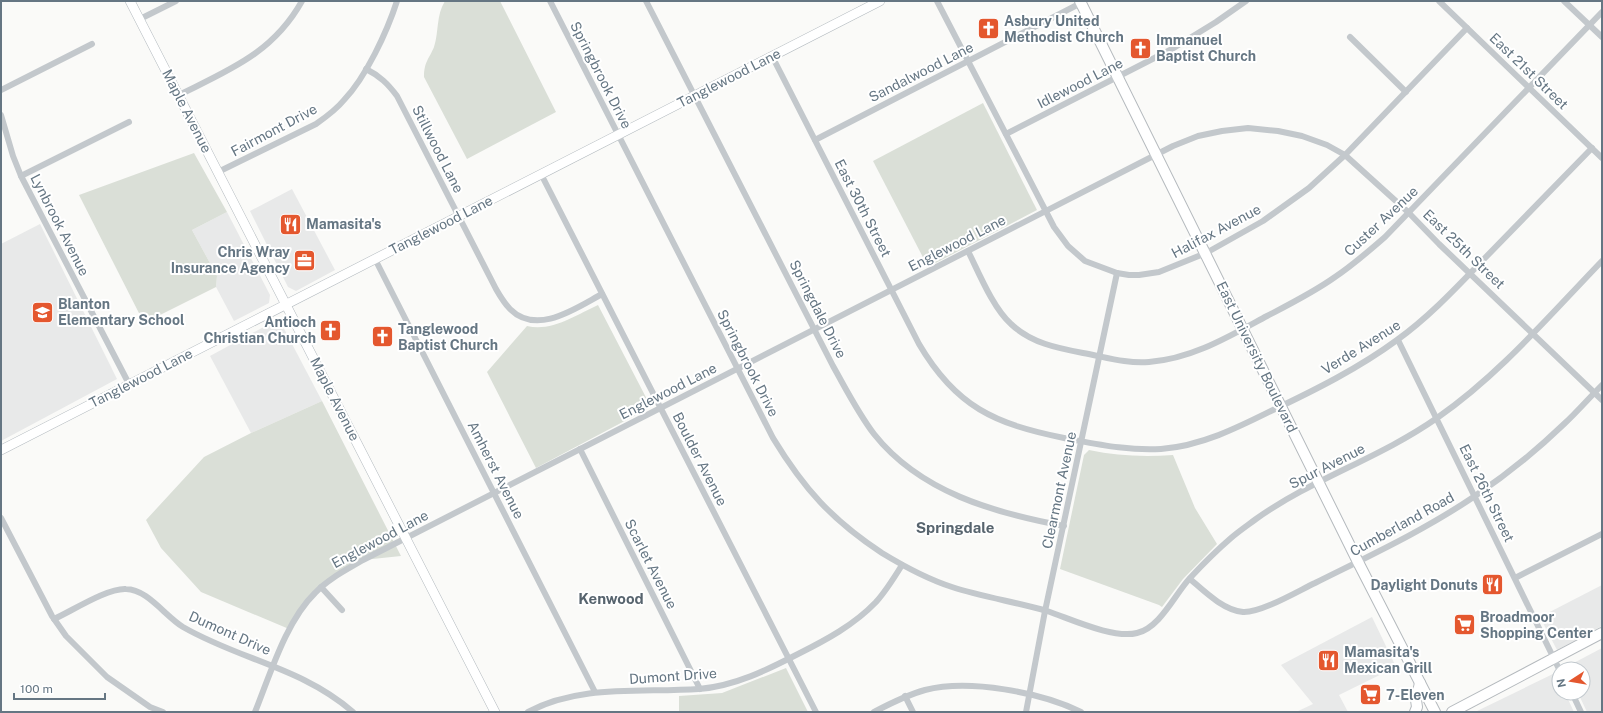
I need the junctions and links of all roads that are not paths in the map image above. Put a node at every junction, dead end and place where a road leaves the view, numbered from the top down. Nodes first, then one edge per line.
1 (130, 1) edge
2 (176, 1) edge
3 (302, 1) edge
4 (397, 1) edge
5 (550, 1) edge
6 (646, 1) edge
7 (880, 1) edge
8 (937, 1) edge
9 (1246, 1) edge
10 (1439, 1) edge
11 (1564, 1) edge
12 (1080, 2) edge
13 (1602, 12) edge
14 (140, 19) junction
15 (1589, 25) junction
16 (1467, 28) junction
17 (1602, 37) edge
18 (1350, 38) dead end
19 (92, 44) dead end
20 (772, 56) junction
21 (968, 61) junction
22 (366, 69) junction
23 (1117, 78) junction
24 (1530, 88) junction
25 (1, 90) edge
26 (1406, 92) junction
27 (179, 95) junction
28 (694, 96) junction
29 (1, 115) edge
30 (129, 122) dead end
31 (1006, 134) junction
32 (618, 135) junction
33 (815, 140) junction
34 (1592, 148) junction
35 (1157, 155) junction
36 (1345, 155) junction
37 (1602, 158) edge
38 (218, 172) junction
39 (541, 174) junction
40 (21, 176) junction
41 (1046, 212) junction
42 (1408, 212) junction
43 (460, 216) junction
44 (968, 251) junction
45 (1206, 253) junction
46 (375, 259) junction
47 (1602, 261) edge
48 (1117, 273) junction
49 (1471, 273) junction
50 (892, 290) junction
51 (602, 294) junction
52 (286, 304) junction
53 (1244, 329) junction
54 (815, 330) junction
55 (1533, 332) junction
56 (1398, 340) junction
57 (1100, 356) junction
58 (737, 369) junction
59 (129, 384) junction
60 (1602, 385) edge
61 (1595, 392) junction
62 (1602, 400) edge
63 (1282, 406) junction
64 (661, 408) junction
65 (1436, 419) junction
66 (1082, 441) junction
67 (580, 449) junction
68 (1, 450) edge
69 (1319, 483) junction
70 (494, 493) junction
71 (1475, 496) junction
72 (1, 518) edge
73 (1064, 526) junction
74 (1602, 534) edge
75 (406, 538) junction
76 (1358, 562) junction
77 (902, 565) junction
78 (1515, 578) junction
79 (1190, 579) junction
80 (321, 587) junction
81 (342, 610) dead end
82 (1045, 611) junction
83 (54, 620) junction
84 (1602, 633) edge
85 (1554, 657) junction
86 (789, 659) junction
87 (1556, 661) edge
88 (274, 665) junction
89 (1420, 683) junction
90 (700, 689) junction
91 (595, 692) junction
92 (1029, 694) junction
93 (905, 696) junction
94 (1576, 701) edge
95 (163, 712) edge
96 (255, 712) edge
97 (353, 712) edge
98 (495, 712) edge
99 (528, 712) edge
100 (816, 712) edge
101 (874, 712) edge
102 (913, 712) edge
103 (1026, 712) edge
104 (1081, 712) edge
105 (1416, 712) edge
106 (1435, 712) edge
107 (1452, 712) edge
108 (1581, 712) edge

1 - 14 main road, Maple Avenue
2 - 14 street
3 - 27 street
4 - 22 street, Fairmont Drive
5 - 32 street, Springbrook Drive
6 - 28 street, Springdale Drive
7 - 20 main road, Tanglewood Lane
8 - 21 street, Halifax Avenue
9 - 23 street, Idlewood Lane
10 - 16 street, East 21st Street
11 - 15 street
12 - 21 street, Sandalwood Lane
12 - 23 main road, East University Boulevard
13 - 15 street, Custer Avenue
14 - 27 main road, Maple Avenue
15 - 17 street
15 - 24 street, Custer Avenue
16 - 24 street, East 21st Street
16 - 26 street, Halifax Avenue
18 - 26 street
19 - 25 street
20 - 28 main road, Tanglewood Lane
20 - 33 street, East 30th Street
21 - 31 street, Halifax Avenue
21 - 33 street, Sandalwood Lane
22 - 38 street, Fairmont Drive
22 - 43 street, Stillwood Lane
23 - 31 street, Idlewood Lane
23 - 35 main road, East University Boulevard
24 - 34 street, East 21st Street
24 - 42 street, Custer Avenue
26 - 36 street, Halifax Avenue
27 - 38 main road, Maple Avenue
28 - 32 main road, Tanglewood Lane
28 - 54 street, Springdale Drive
29 - 40 street, Lynbrook Avenue
30 - 40 street
31 - 41 street, Halifax Avenue
32 - 39 main road, Tanglewood Lane
32 - 58 street, Springbrook Drive
33 - 50 street, East 30th Street
34 - 37 street, East 21st Street
34 - 49 street, Verde Avenue
35 - 36 street, East 25th Street
35 - 41 street, Englewood Lane
35 - 45 main road, East University Boulevard
36 - 42 street, East 25th Street
36 - 45 street, Halifax Avenue
38 - 52 main road, Maple Avenue
39 - 43 main road, Tanglewood Lane
39 - 51 street, Boulder Avenue
40 - 59 street, Lynbrook Avenue
41 - 44 street, Englewood Lane
41 - 48 street, Halifax Avenue
42 - 49 street, East 25th Street
42 - 53 street, Custer Avenue
43 - 46 main road, Tanglewood Lane
43 - 51 street, Stillwood Lane
44 - 50 street, Englewood Lane
44 - 57 street, Custer Avenue
45 - 48 street, Halifax Avenue
45 - 53 main road, East University Boulevard
46 - 52 main road, Tanglewood Lane
46 - 70 street, Amherst Avenue
47 - 55 street, Spur Avenue
48 - 57 street, Clearmont Avenue
49 - 55 street, East 25th Street
49 - 56 street, Verde Avenue
50 - 54 street, Englewood Lane
50 - 66 street, East 30th Street
51 - 64 street, Boulder Avenue
52 - 59 main road, Tanglewood Lane
52 - 75 main road, Maple Avenue
53 - 57 street, Custer Avenue
53 - 63 main road, East University Boulevard
54 - 58 street, Englewood Lane
54 - 73 street, Springdale Drive
55 - 61 street, East 25th Street
55 - 65 street, Spur Avenue
56 - 63 street, Verde Avenue
56 - 65 street, East 26th Street
57 - 66 street, Clearmont Avenue
58 - 64 street, Englewood Lane
58 - 77 street, Springbrook Drive
59 - 68 main road, Tanglewood Lane
60 - 61 street, Cumberland Road
61 - 62 street, East 25th Street
61 - 71 street, Cumberland Road
63 - 66 street, Verde Avenue
63 - 69 main road, East University Boulevard
64 - 67 street, Englewood Lane
64 - 86 street, Boulder Avenue
65 - 69 street, Spur Avenue
65 - 71 street, East 26th Street
66 - 73 street, Clearmont Avenue
67 - 70 street, Englewood Lane
67 - 90 street, Scarlet Avenue
69 - 76 main road, East University Boulevard
69 - 79 street, Spur Avenue
70 - 75 street, Englewood Lane
70 - 91 street, Amherst Avenue
71 - 76 street, Cumberland Road
71 - 78 street, East 26th Street
72 - 83 street
73 - 82 street, Clearmont Avenue
74 - 78 street
75 - 80 street, Englewood Lane
75 - 98 main road, Maple Avenue
76 - 79 street, Cumberland Road
76 - 89 main road, East University Boulevard
77 - 82 street, Springbrook Drive
77 - 86 street, Dumont Drive
78 - 85 street, East 26th Street
79 - 82 street, Spur Avenue
80 - 81 street
80 - 88 street, Englewood Lane
82 - 92 street, Clearmont Avenue
83 - 88 street, Dumont Drive
83 - 95 street
84 - 85 main road
85 - 87 street, East 26th Street
85 - 107 main road
86 - 90 street, Dumont Drive
86 - 100 street, Boulder Avenue
88 - 96 street, Englewood Lane
88 - 97 street, Dumont Drive
89 - 105 main road
89 - 106 main road, East University Boulevard
90 - 91 street, Dumont Drive
91 - 99 street, Dumont Drive
92 - 93 street
92 - 103 street, Clearmont Avenue
92 - 104 street
93 - 101 street
93 - 102 street
94 - 108 street

